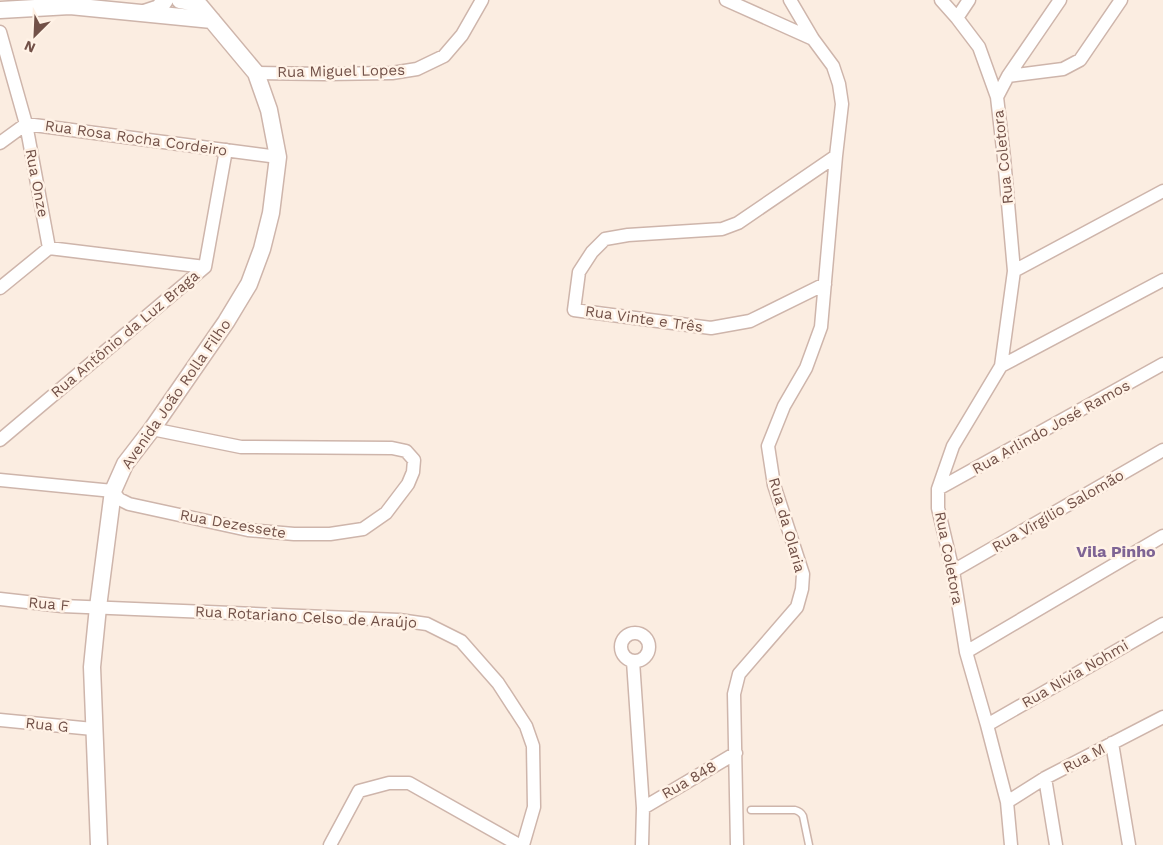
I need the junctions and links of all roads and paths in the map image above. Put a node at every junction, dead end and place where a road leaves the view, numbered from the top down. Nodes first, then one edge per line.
1 (165, 0) edge
2 (180, 0) edge
3 (482, 0) edge
4 (726, 0) edge
5 (790, 0) edge
6 (941, 0) edge
7 (969, 0) edge
8 (1060, 0) edge
9 (1120, 0) edge
10 (197, 2) edge
11 (0, 10) edge
12 (144, 14) junction
13 (957, 18) junction
14 (212, 20) junction
15 (0, 32) edge
16 (813, 39) junction
17 (256, 73) junction
18 (1008, 76) junction
19 (997, 97) junction
20 (26, 124) junction
21 (0, 143) edge
22 (226, 150) junction
23 (836, 156) junction
24 (278, 157) junction
25 (1163, 191) edge
26 (49, 248) junction
27 (205, 267) junction
28 (1014, 271) junction
29 (1163, 280) edge
30 (825, 284) junction
31 (0, 288) edge
32 (1163, 364) edge
33 (1001, 366) junction
34 (152, 429) junction
35 (0, 440) edge
36 (1163, 450) edge
37 (0, 480) edge
38 (938, 489) junction
39 (113, 491) junction
40 (1163, 536) edge
41 (953, 571) junction
42 (0, 599) edge
43 (98, 607) junction
44 (1163, 624) edge
45 (966, 652) junction
46 (634, 661) dead end
47 (1163, 717) edge
48 (0, 720) edge
49 (988, 725) junction
50 (93, 730) junction
51 (1112, 743) junction
52 (736, 753) junction
53 (1045, 778) junction
54 (1007, 802) junction
55 (643, 808) junction
56 (737, 810) junction
57 (750, 810) joint
58 (332, 844) edge
59 (98, 845) edge
60 (518, 845) edge
61 (523, 845) edge
62 (642, 845) edge
63 (737, 845) edge
64 (809, 845) edge
65 (1011, 845) edge
66 (1056, 845) edge
67 (1129, 845) edge

1 - 12 street
2 - 10 street
3 - 17 street, Rua Miguel Lopes
4 - 16 street
5 - 16 street, Rua da Olaria
6 - 13 street, Rua Coletora
7 - 13 street
8 - 18 street
9 - 18 street
10 - 14 street, Avenida João Rolla Filho
11 - 12 street
12 - 14 street
13 - 19 street, Rua Coletora
14 - 17 street, Avenida João Rolla Filho
15 - 20 street, Rua Onze
16 - 23 street, Rua da Olaria
17 - 24 street, Avenida João Rolla Filho
18 - 19 street
19 - 28 street, Rua Coletora
20 - 21 street, Rua Rosa Rocha Cordeiro
20 - 22 street, Rua Rosa Rocha Cordeiro
20 - 26 street, Rua Onze
22 - 24 street, Rua Rosa Rocha Cordeiro
22 - 27 street, Rua Antônio da Luz Braga
23 - 30 street, Rua da Olaria
23 - 30 street, Rua Vinte e Três
24 - 34 street, Avenida João Rolla Filho
25 - 28 street
26 - 27 street
26 - 31 street
27 - 35 street, Rua Antônio da Luz Braga
28 - 33 street, Rua Coletora
29 - 33 street
30 - 52 street, Rua da Olaria
32 - 38 street, Rua Arlindo José Ramos
33 - 38 street, Rua Coletora
34 - 39 street, Avenida João Rolla Filho
34 - 39 street, Rua Dezessete
36 - 41 street, Rua Virgílio Salomão
37 - 39 street
38 - 41 street, Rua Coletora
39 - 43 street, Avenida João Rolla Filho
40 - 45 street
41 - 45 street, Rua Coletora
42 - 43 street, Rua F
43 - 50 street, Avenida João Rolla Filho
43 - 61 street, Rua Rotariano Celso de Araújo
44 - 49 street, Rua Nívia Nohmi
45 - 49 street, Rua Coletora
46 - 55 street
47 - 51 street, Rua M
48 - 50 street, Rua G
49 - 54 street, Rua Coletora
50 - 59 street, Avenida João Rolla Filho
51 - 53 street, Rua M
51 - 67 street
52 - 55 street, Rua 848
52 - 56 street, Rua da Olaria
53 - 54 street, Rua M
53 - 66 street
54 - 65 street, Rua Coletora
55 - 62 street
56 - 57 street
56 - 63 street, Rua da Olaria
57 - 64 lane
58 - 60 street

